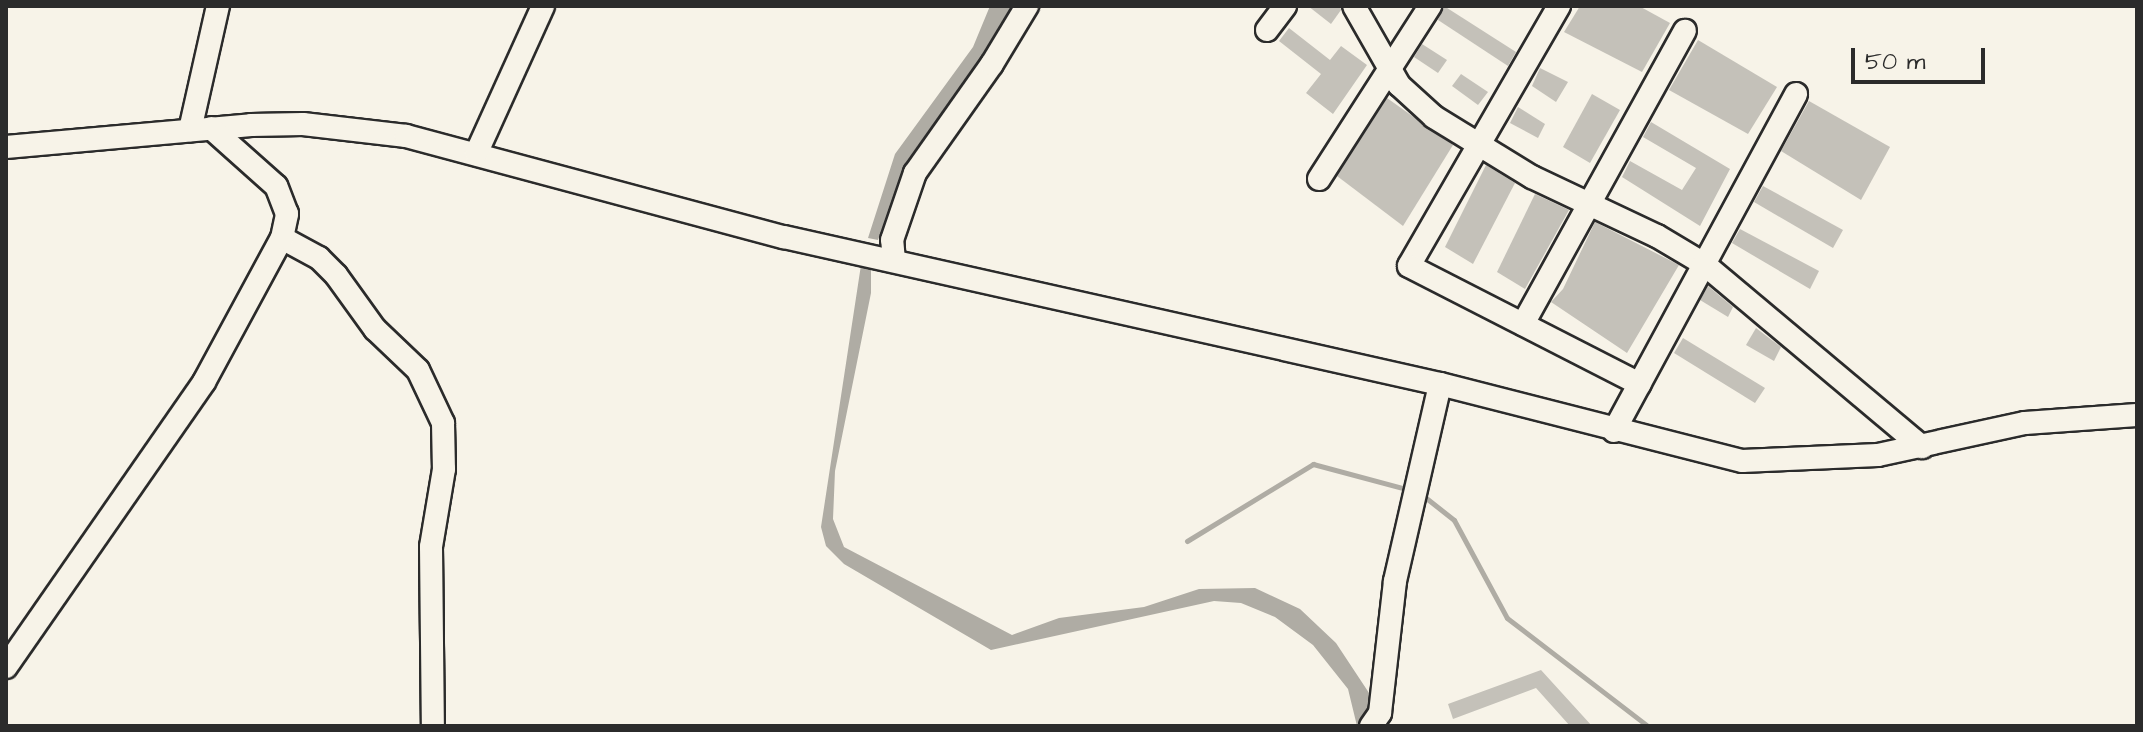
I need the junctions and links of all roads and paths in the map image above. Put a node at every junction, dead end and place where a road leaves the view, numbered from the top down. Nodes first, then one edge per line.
1 (218, 6) edge
2 (543, 6) edge
3 (1027, 6) edge
4 (1285, 6) edge
5 (1354, 6) edge
6 (1430, 6) edge
7 (1559, 6) edge
8 (1267, 30) dead end
9 (1685, 31) dead end
10 (1389, 70) junction
11 (1796, 94) dead end
12 (200, 129) junction
13 (6, 147) edge
14 (1478, 147) junction
15 (476, 154) junction
16 (1319, 179) dead end
17 (1590, 204) junction
18 (282, 238) junction
19 (889, 259) junction
20 (1704, 264) junction
21 (1523, 324) junction
22 (1440, 384) junction
23 (1640, 384) junction
24 (2137, 415) edge
25 (1614, 431) junction
26 (1922, 447) junction
27 (6, 667) edge
28 (433, 726) edge
29 (1371, 726) edge

1 - 12 street
2 - 15 street
3 - 19 street
4 - 8 street
5 - 10 street
6 - 10 street
7 - 14 street
9 - 17 street
10 - 14 street
10 - 16 street
11 - 20 street
12 - 13 street
12 - 15 street
12 - 18 street
14 - 17 street
14 - 21 street
15 - 19 street
17 - 20 street
17 - 21 street
18 - 27 street
18 - 28 street
19 - 22 street
20 - 23 street
20 - 26 street
21 - 23 street
22 - 25 street
22 - 29 street
23 - 25 street
24 - 26 street
25 - 26 street

